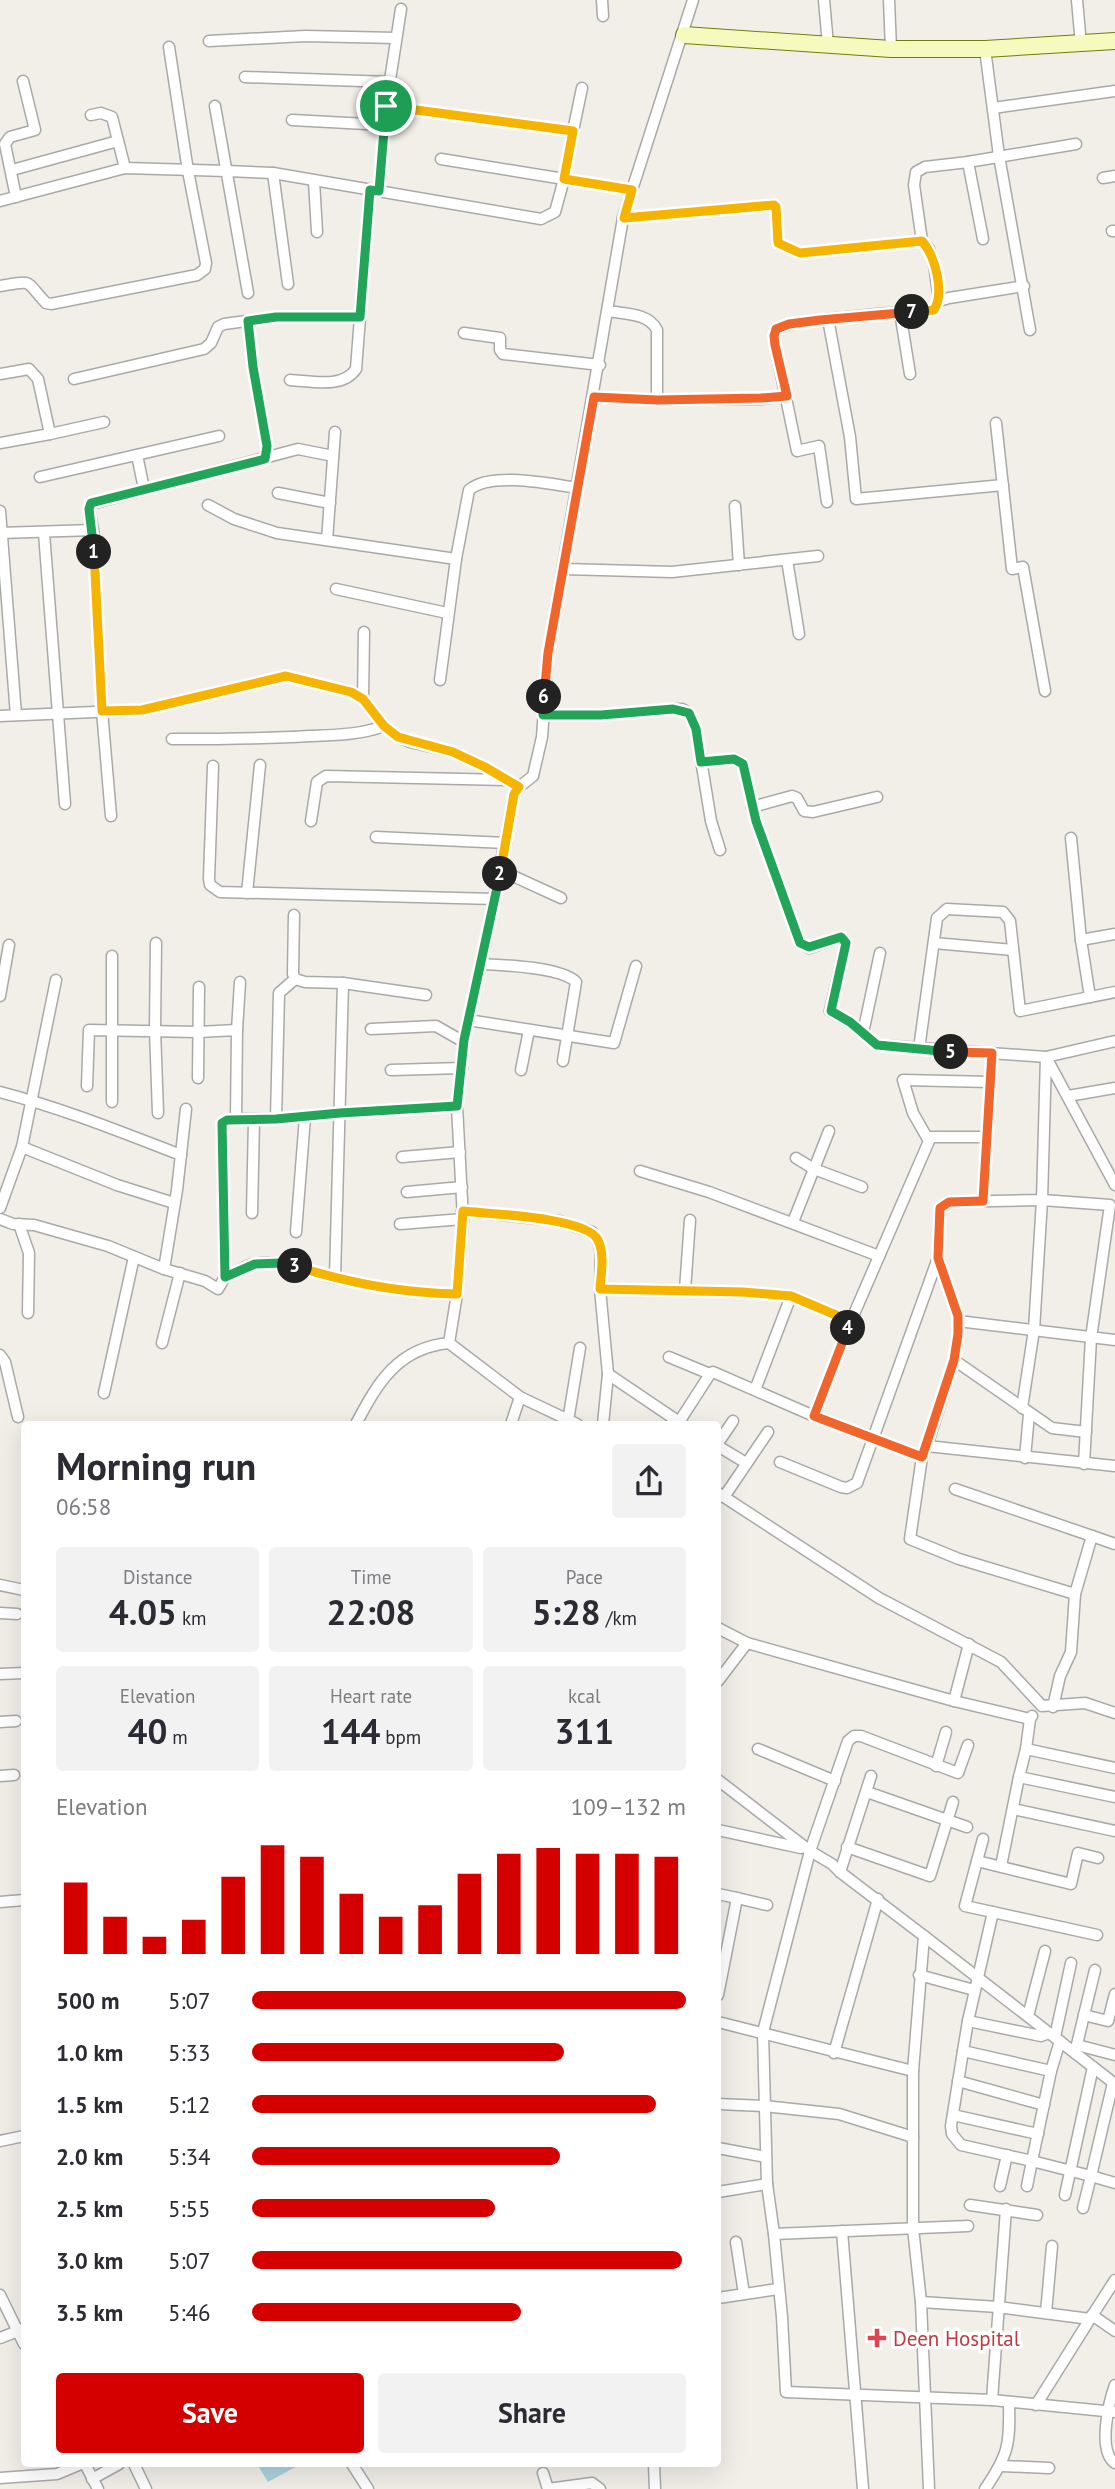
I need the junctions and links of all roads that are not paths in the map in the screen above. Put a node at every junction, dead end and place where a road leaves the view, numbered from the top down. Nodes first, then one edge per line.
1 (602, 0) edge
2 (693, 0) edge
3 (824, 0) edge
4 (889, 0) edge
5 (1077, 0) edge
6 (401, 9) dead end
7 (603, 16) dead end
8 (684, 35) junction
9 (396, 38) junction
10 (209, 41) dead end
11 (1115, 41) edge
12 (828, 45) junction
13 (1081, 45) junction
14 (169, 47) dead end
15 (985, 48) junction
16 (891, 49) junction
17 (245, 77) dead end
18 (23, 80) dead end
19 (390, 82) junction
20 (582, 88) dead end
21 (1115, 91) edge
22 (215, 106) dead end
23 (386, 106) junction
24 (993, 108) junction
25 (91, 116) dead end
26 (292, 120) dead end
27 (385, 125) junction
28 (573, 131) junction
29 (118, 141) junction
30 (1076, 144) dead end
31 (999, 156) junction
32 (441, 159) dead end
33 (968, 162) junction
34 (125, 168) junction
35 (12, 170) junction
36 (188, 171) junction
37 (227, 171) junction
38 (273, 173) junction
39 (1115, 176) edge
40 (1103, 178) dead end
41 (564, 179) junction
42 (314, 181) junction
43 (375, 190) junction
44 (632, 190) junction
45 (16, 197) junction
46 (0, 201) edge
47 (624, 218) junction
48 (317, 232) dead end
49 (984, 239) dead end
50 (922, 241) junction
51 (288, 284) dead end
52 (0, 286) edge
53 (1024, 286) junction
54 (248, 293) dead end
55 (939, 301) junction
56 (608, 311) junction
57 (900, 312) junction
58 (360, 317) junction
59 (828, 319) junction
60 (248, 321) junction
61 (1030, 330) dead end
62 (464, 333) dead end
63 (600, 365) junction
64 (0, 374) edge
65 (910, 374) dead end
66 (74, 379) dead end
67 (290, 380) dead end
68 (787, 396) junction
69 (594, 397) junction
70 (657, 400) junction
71 (104, 422) dead end
72 (996, 422) dead end
73 (335, 432) dead end
74 (50, 434) junction
75 (219, 436) dead end
76 (0, 443) edge
77 (136, 456) junction
78 (333, 456) junction
79 (265, 459) junction
80 (40, 477) dead end
81 (1003, 485) junction
82 (577, 488) junction
83 (144, 489) junction
84 (278, 493) dead end
85 (827, 502) dead end
86 (330, 503) junction
87 (208, 505) dead end
88 (735, 506) dead end
89 (0, 511) edge
90 (93, 530) junction
91 (1, 533) edge
92 (44, 533) junction
93 (327, 540) junction
94 (818, 556) dead end
95 (456, 559) junction
96 (787, 560) junction
97 (739, 565) junction
98 (564, 569) junction
99 (336, 589) dead end
100 (447, 613) junction
101 (364, 632) dead end
102 (799, 634) dead end
103 (440, 680) dead end
104 (1045, 691) dead end
105 (363, 699) junction
106 (102, 711) junction
107 (57, 713) junction
108 (16, 715) junction
109 (543, 715) junction
110 (0, 716) edge
111 (384, 726) junction
112 (172, 739) dead end
113 (701, 762) junction
114 (260, 765) dead end
115 (213, 766) dead end
116 (508, 780) junction
117 (519, 787) junction
118 (877, 797) dead end
119 (65, 804) dead end
120 (751, 807) junction
121 (111, 817) dead end
122 (312, 821) dead end
123 (376, 837) dead end
124 (1070, 838) dead end
125 (506, 843) junction
126 (720, 850) dead end
127 (500, 870) junction
128 (247, 893) junction
129 (561, 898) dead end
130 (495, 899) junction
131 (294, 915) dead end
132 (1115, 934) edge
133 (1081, 940) junction
134 (156, 943) dead end
135 (934, 943) junction
136 (9, 945) dead end
137 (1013, 950) junction
138 (880, 953) dead end
139 (112, 956) dead end
140 (481, 964) junction
141 (636, 966) dead end
142 (295, 979) junction
143 (56, 980) dead end
144 (240, 982) dead end
145 (343, 983) junction
146 (199, 987) dead end
147 (1115, 992) edge
148 (426, 995) dead end
149 (0, 996) edge
150 (1090, 997) junction
151 (468, 1020) junction
152 (371, 1029) dead end
153 (113, 1030) junction
154 (155, 1030) junction
155 (237, 1030) junction
156 (529, 1030) junction
157 (198, 1032) junction
158 (863, 1034) junction
159 (568, 1036) junction
160 (1115, 1041) edge
161 (464, 1042) junction
162 (919, 1049) junction
163 (992, 1053) junction
164 (1046, 1057) junction
165 (563, 1060) dead end
166 (461, 1068) junction
167 (391, 1070) dead end
168 (521, 1070) dead end
169 (198, 1078) dead end
170 (990, 1082) junction
171 (87, 1086) dead end
172 (1115, 1088) edge
173 (0, 1091) edge
174 (1068, 1096) junction
175 (31, 1099) junction
176 (112, 1102) dead end
177 (457, 1106) junction
178 (186, 1109) dead end
179 (158, 1113) dead end
180 (340, 1113) junction
181 (305, 1117) junction
182 (236, 1119) junction
183 (276, 1119) junction
184 (254, 1120) junction
185 (829, 1131) dead end
186 (927, 1137) junction
187 (987, 1138) junction
188 (22, 1147) junction
189 (460, 1152) junction
190 (181, 1155) junction
191 (402, 1157) dead end
192 (796, 1158) dead end
193 (814, 1169) junction
194 (640, 1171) dead end
195 (1115, 1185) edge
196 (462, 1187) junction
197 (862, 1187) dead end
198 (407, 1192) dead end
199 (1042, 1200) junction
200 (983, 1201) junction
201 (174, 1203) junction
202 (0, 1208) edge
203 (252, 1213) dead end
204 (463, 1215) junction
205 (0, 1219) edge
206 (690, 1220) dead end
207 (793, 1222) junction
208 (19, 1224) junction
209 (400, 1224) dead end
210 (296, 1232) dead end
211 (879, 1256) junction
212 (134, 1257) junction
213 (938, 1258) junction
214 (164, 1269) junction
215 (180, 1273) junction
216 (225, 1277) junction
217 (335, 1278) junction
218 (600, 1289) junction
219 (685, 1290) junction
220 (457, 1294) junction
221 (791, 1296) junction
222 (28, 1313) dead end
223 (850, 1321) junction
224 (958, 1321) junction
225 (1034, 1331) junction
226 (1091, 1338) junction
227 (1115, 1340) edge
228 (162, 1343) dead end
229 (449, 1343) junction
230 (580, 1348) dead end
231 (0, 1355) edge
232 (669, 1357) dead end
233 (954, 1360) junction
234 (608, 1374) junction
235 (710, 1374) junction
236 (755, 1390) junction
237 (104, 1392) dead end
238 (520, 1397) junction
239 (1026, 1411) junction
240 (814, 1416) junction
241 (18, 1417) dead end
242 (358, 1421) edge
243 (512, 1421) edge
244 (569, 1421) edge
245 (573, 1421) edge
246 (603, 1421) edge
247 (678, 1421) edge
248 (682, 1421) edge
249 (733, 1421) dead end
250 (768, 1432) dead end
251 (1086, 1432) junction
252 (873, 1438) junction
253 (721, 1440) edge
254 (927, 1446) junction
255 (721, 1447) edge
256 (922, 1457) junction
257 (1026, 1458) junction
258 (780, 1462) dead end
259 (746, 1463) junction
260 (1084, 1464) junction
261 (1115, 1466) edge
262 (955, 1489) dead end
263 (721, 1495) edge
264 (1092, 1536) junction
265 (1115, 1544) edge
266 (0, 1585) edge
267 (21, 1589) edge
268 (1075, 1594) junction
269 (0, 1613) edge
270 (17, 1614) dead end
271 (721, 1630) edge
272 (747, 1643) junction
273 (969, 1644) junction
274 (21, 1673) edge
275 (0, 1674) edge
276 (721, 1677) edge
277 (954, 1701) junction
278 (1047, 1707) junction
279 (1115, 1713) edge
280 (1030, 1719) junction
281 (16, 1721) dead end
282 (0, 1722) edge
283 (946, 1732) dead end
284 (968, 1745) dead end
285 (758, 1749) dead end
286 (1026, 1749) junction
287 (936, 1766) junction
288 (1115, 1768) edge
289 (14, 1775) dead end
290 (0, 1776) edge
291 (871, 1776) dead end
292 (1019, 1777) junction
293 (835, 1781) junction
294 (721, 1782) edge
295 (867, 1792) junction
296 (1115, 1797) edge
297 (953, 1802) dead end
298 (1013, 1809) junction
299 (947, 1821) junction
300 (967, 1827) dead end
301 (721, 1831) edge
302 (1115, 1831) edge
303 (983, 1839) dead end
304 (847, 1847) junction
305 (810, 1851) junction
306 (1098, 1857) dead end
307 (977, 1861) junction
308 (1001, 1866) junction
309 (840, 1872) junction
310 (721, 1895) edge
311 (737, 1898) junction
312 (878, 1899) junction
313 (21, 1900) edge
314 (0, 1902) edge
315 (767, 1905) dead end
316 (993, 1912) junction
317 (1097, 1935) dead end
318 (924, 1936) junction
319 (722, 1949) edge
320 (1045, 1951) dead end
321 (1072, 1963) dead end
322 (1095, 1970) dead end
323 (919, 1975) junction
324 (977, 1976) junction
325 (974, 1990) junction
326 (1115, 1994) edge
327 (1084, 2015) junction
328 (1028, 2016) junction
329 (968, 2021) junction
330 (1112, 2022) edge
331 (721, 2023) edge
332 (763, 2032) junction
333 (1055, 2037) junction
334 (1076, 2049) junction
335 (963, 2050) junction
336 (834, 2053) junction
337 (1115, 2055) edge
338 (1093, 2067) junction
339 (913, 2071) junction
340 (1051, 2071) junction
341 (958, 2081) junction
342 (1114, 2083) edge
343 (721, 2104) edge
344 (1044, 2105) junction
345 (764, 2106) junction
346 (953, 2115) junction
347 (1038, 2134) junction
348 (21, 2137) edge
349 (913, 2137) junction
350 (0, 2141) edge
351 (721, 2149) edge
352 (1007, 2155) junction
353 (766, 2157) junction
354 (1032, 2161) junction
355 (1070, 2170) junction
356 (1091, 2176) junction
357 (1115, 2183) edge
358 (767, 2184) junction
359 (1000, 2186) dead end
360 (1027, 2186) dead end
361 (721, 2192) edge
362 (1065, 2195) dead end
363 (970, 2205) dead end
364 (1083, 2208) dead end
365 (1006, 2209) junction
366 (1037, 2215) dead end
367 (968, 2226) dead end
368 (913, 2228) junction
369 (842, 2231) junction
370 (774, 2234) junction
371 (736, 2242) dead end
372 (1052, 2246) dead end
373 (1115, 2280) edge
374 (778, 2289) junction
375 (744, 2294) junction
376 (0, 2295) edge
377 (721, 2298) edge
378 (921, 2302) junction
379 (998, 2307) junction
380 (1046, 2313) junction
381 (1091, 2317) junction
382 (21, 2328) edge
383 (21, 2330) edge
384 (1115, 2331) edge
385 (0, 2338) edge
386 (1115, 2385) edge
387 (855, 2395) junction
388 (925, 2399) junction
389 (992, 2400) junction
390 (1009, 2402) junction
391 (1036, 2405) junction
392 (1111, 2411) edge
393 (1115, 2463) edge
394 (1002, 2466) junction
395 (75, 2467) edge
396 (85, 2467) edge
397 (115, 2467) edge
398 (135, 2467) edge
399 (354, 2467) edge
400 (654, 2467) edge
401 (1049, 2468) dead end
402 (543, 2473) dead end
403 (0, 2479) edge
404 (95, 2484) edge
405 (146, 2489) edge
406 (369, 2489) edge
407 (600, 2489) edge
408 (655, 2489) edge
409 (863, 2489) edge
410 (929, 2489) edge
411 (985, 2489) edge

1 - 7 street
2 - 8 street
3 - 12 street
4 - 16 street
5 - 13 street
6 - 9 street
8 - 12 street
8 - 44 street
9 - 10 street
9 - 19 street
11 - 13 street
12 - 16 street
13 - 15 street
14 - 36 street
15 - 16 street
15 - 24 street
17 - 19 street
18 - 35 street
19 - 23 street
20 - 28 street
21 - 24 street
22 - 37 street
23 - 27 street
23 - 28 street
24 - 31 street
25 - 29 street
26 - 27 street
27 - 43 street
28 - 41 street
29 - 34 street
29 - 35 street
30 - 31 street
31 - 33 street
31 - 53 street
32 - 41 street
33 - 49 street
33 - 50 street
34 - 36 street
34 - 45 street
35 - 45 street
36 - 37 street
36 - 52 street
37 - 38 street
37 - 54 street
38 - 42 street
38 - 51 street
39 - 40 street
41 - 43 street
41 - 44 street
42 - 43 street
42 - 48 street
43 - 58 street
44 - 47 street
45 - 46 street
47 - 50 street
47 - 56 street
50 - 55 street
53 - 55 street
53 - 61 street
55 - 57 street
56 - 63 street
56 - 70 street
57 - 59 street
57 - 65 street
58 - 60 street
58 - 67 street
59 - 68 street
59 - 81 street
60 - 66 street
60 - 79 street
62 - 63 street
63 - 69 street
64 - 74 street
68 - 70 street
68 - 85 street
69 - 70 street
69 - 82 street
71 - 74 street
72 - 81 street
73 - 78 street
74 - 76 street
75 - 77 street
77 - 80 street
77 - 83 street
78 - 79 street
78 - 86 street
79 - 83 street
81 - 104 street
82 - 95 street
82 - 98 street
83 - 90 street
84 - 86 street
86 - 93 street
87 - 93 street
88 - 97 street
89 - 91 street
90 - 92 street
90 - 106 street
91 - 92 street
91 - 108 street
92 - 107 street
93 - 95 street
94 - 96 street
95 - 100 street
96 - 97 street
96 - 102 street
97 - 98 street
98 - 109 street
99 - 100 street
100 - 103 street
101 - 105 street
105 - 106 street
105 - 111 street
106 - 107 street
106 - 121 street
107 - 108 street
107 - 119 street
108 - 110 street
109 - 113 street
109 - 117 street
111 - 112 street
111 - 116 street
113 - 120 street
113 - 126 street
114 - 128 street
115 - 128 street
116 - 117 street
116 - 122 street
117 - 125 street
118 - 120 street
120 - 158 street
123 - 125 street
124 - 133 street
125 - 127 street
127 - 129 street
127 - 130 street
128 - 130 street
130 - 140 street
131 - 142 street
132 - 133 street
133 - 150 street
134 - 154 street
135 - 137 street
135 - 137 street
135 - 162 street
136 - 149 street
137 - 150 street
138 - 158 street
139 - 153 street
140 - 151 street
140 - 159 street
141 - 159 street
142 - 145 street
142 - 183 street
143 - 175 street
144 - 155 street
145 - 148 street
145 - 180 street
146 - 157 street
147 - 150 street
151 - 156 street
151 - 161 street
152 - 161 street
153 - 154 street
153 - 171 street
153 - 176 street
154 - 157 street
154 - 179 street
155 - 157 street
155 - 182 street
156 - 159 street
156 - 168 street
157 - 169 street
158 - 162 street
159 - 165 street
160 - 164 street
161 - 166 street
162 - 163 street
163 - 164 street
163 - 170 street
164 - 174 street
164 - 199 street
166 - 167 street
166 - 177 street
170 - 186 street
170 - 187 street
172 - 174 street
173 - 175 street
174 - 195 street
175 - 188 street
175 - 190 street
177 - 180 street
177 - 189 street
178 - 190 street
180 - 181 street
180 - 217 street
181 - 183 street
181 - 210 street
182 - 184 street
182 - 216 street
183 - 184 street
184 - 203 street
185 - 193 street
186 - 187 street
186 - 211 street
187 - 200 street
188 - 201 street
188 - 202 street
189 - 191 street
189 - 196 street
190 - 201 street
192 - 193 street
193 - 197 street
193 - 207 street
194 - 207 street
196 - 198 street
196 - 204 street
199 - 200 street
199 - 225 street
199 - 226 street
200 - 213 street
201 - 214 street
204 - 209 street
204 - 218 street
204 - 220 street
205 - 208 street
206 - 219 street
207 - 211 street
208 - 212 street
208 - 222 street
211 - 223 street
212 - 214 street
212 - 237 street
213 - 224 street
213 - 252 street
214 - 215 street
215 - 216 street
215 - 228 street
216 - 217 street
217 - 220 street
218 - 219 street
218 - 234 street
219 - 221 street
220 - 229 street
221 - 223 street
221 - 236 street
223 - 240 street
224 - 225 street
224 - 233 street
225 - 226 street
225 - 239 street
226 - 227 street
226 - 251 street
229 - 238 street
229 - 242 street
230 - 245 street
231 - 241 street
232 - 235 street
233 - 239 street
233 - 254 street
234 - 246 street
234 - 247 street
235 - 236 street
235 - 248 street
236 - 240 street
238 - 243 street
238 - 244 street
239 - 251 street
239 - 257 street
240 - 252 street
249 - 253 street
250 - 259 street
251 - 260 street
252 - 256 street
252 - 258 street
254 - 256 street
254 - 257 street
255 - 259 street
256 - 268 street
257 - 260 street
259 - 263 street
260 - 261 street
262 - 264 street
263 - 273 street
264 - 265 street
264 - 268 street
266 - 267 street
268 - 278 street
269 - 270 street
271 - 272 street
272 - 276 street
272 - 277 street
273 - 277 street
273 - 278 street
274 - 275 street
277 - 280 street
278 - 279 street
278 - 280 street
280 - 286 street
281 - 282 street
283 - 287 street
284 - 287 street
285 - 293 street
286 - 288 street
286 - 292 street
287 - 293 street
289 - 290 street
291 - 295 street
292 - 296 street
292 - 298 street
293 - 305 street
294 - 305 street
295 - 299 street
295 - 304 street
297 - 299 street
298 - 302 street
298 - 308 street
299 - 300 street
299 - 304 street
301 - 305 street
303 - 307 street
304 - 309 street
305 - 309 street
305 - 332 street
306 - 308 street
307 - 308 street
307 - 316 street
309 - 312 street
310 - 311 street
311 - 315 street
311 - 319 street
312 - 318 street
312 - 336 street
313 - 314 street
316 - 317 street
316 - 324 street
318 - 323 street
318 - 324 street
320 - 328 street
321 - 333 street
322 - 327 street
323 - 325 street
323 - 339 street
324 - 325 street
324 - 328 street
325 - 329 street
326 - 330 street
327 - 330 street
327 - 334 street
328 - 333 street
329 - 333 street
329 - 335 street
331 - 332 street
332 - 336 street
332 - 345 street
333 - 334 street
333 - 340 street
334 - 337 street
334 - 338 street
335 - 340 street
335 - 341 street
336 - 339 street
338 - 342 street
338 - 355 street
339 - 349 street
340 - 344 street
341 - 344 street
341 - 346 street
342 - 356 street
343 - 345 street
344 - 347 street
345 - 349 street
345 - 353 street
346 - 347 street
346 - 352 street
347 - 354 street
348 - 350 street
349 - 368 street
351 - 353 street
352 - 354 street
352 - 359 street
353 - 358 street
354 - 355 street
354 - 360 street
355 - 356 street
355 - 362 street
356 - 357 street
356 - 364 street
358 - 361 street
358 - 370 street
363 - 365 street
365 - 366 street
365 - 379 street
367 - 368 street
368 - 369 street
368 - 378 street
369 - 370 street
369 - 387 street
370 - 374 street
371 - 375 street
372 - 380 street
373 - 381 street
374 - 375 street
374 - 387 street
375 - 377 street
376 - 382 street
378 - 379 street
378 - 388 street
379 - 380 street
379 - 389 street
380 - 381 street
381 - 384 street
381 - 391 street
383 - 385 street
386 - 392 street
387 - 388 street
387 - 409 street
388 - 389 street
388 - 410 street
389 - 390 street
390 - 391 street
390 - 394 street
391 - 392 street
392 - 393 street
394 - 401 street
394 - 411 street
395 - 403 street
396 - 404 street
397 - 404 street
398 - 405 street
399 - 406 street
400 - 408 street
402 - 407 street

